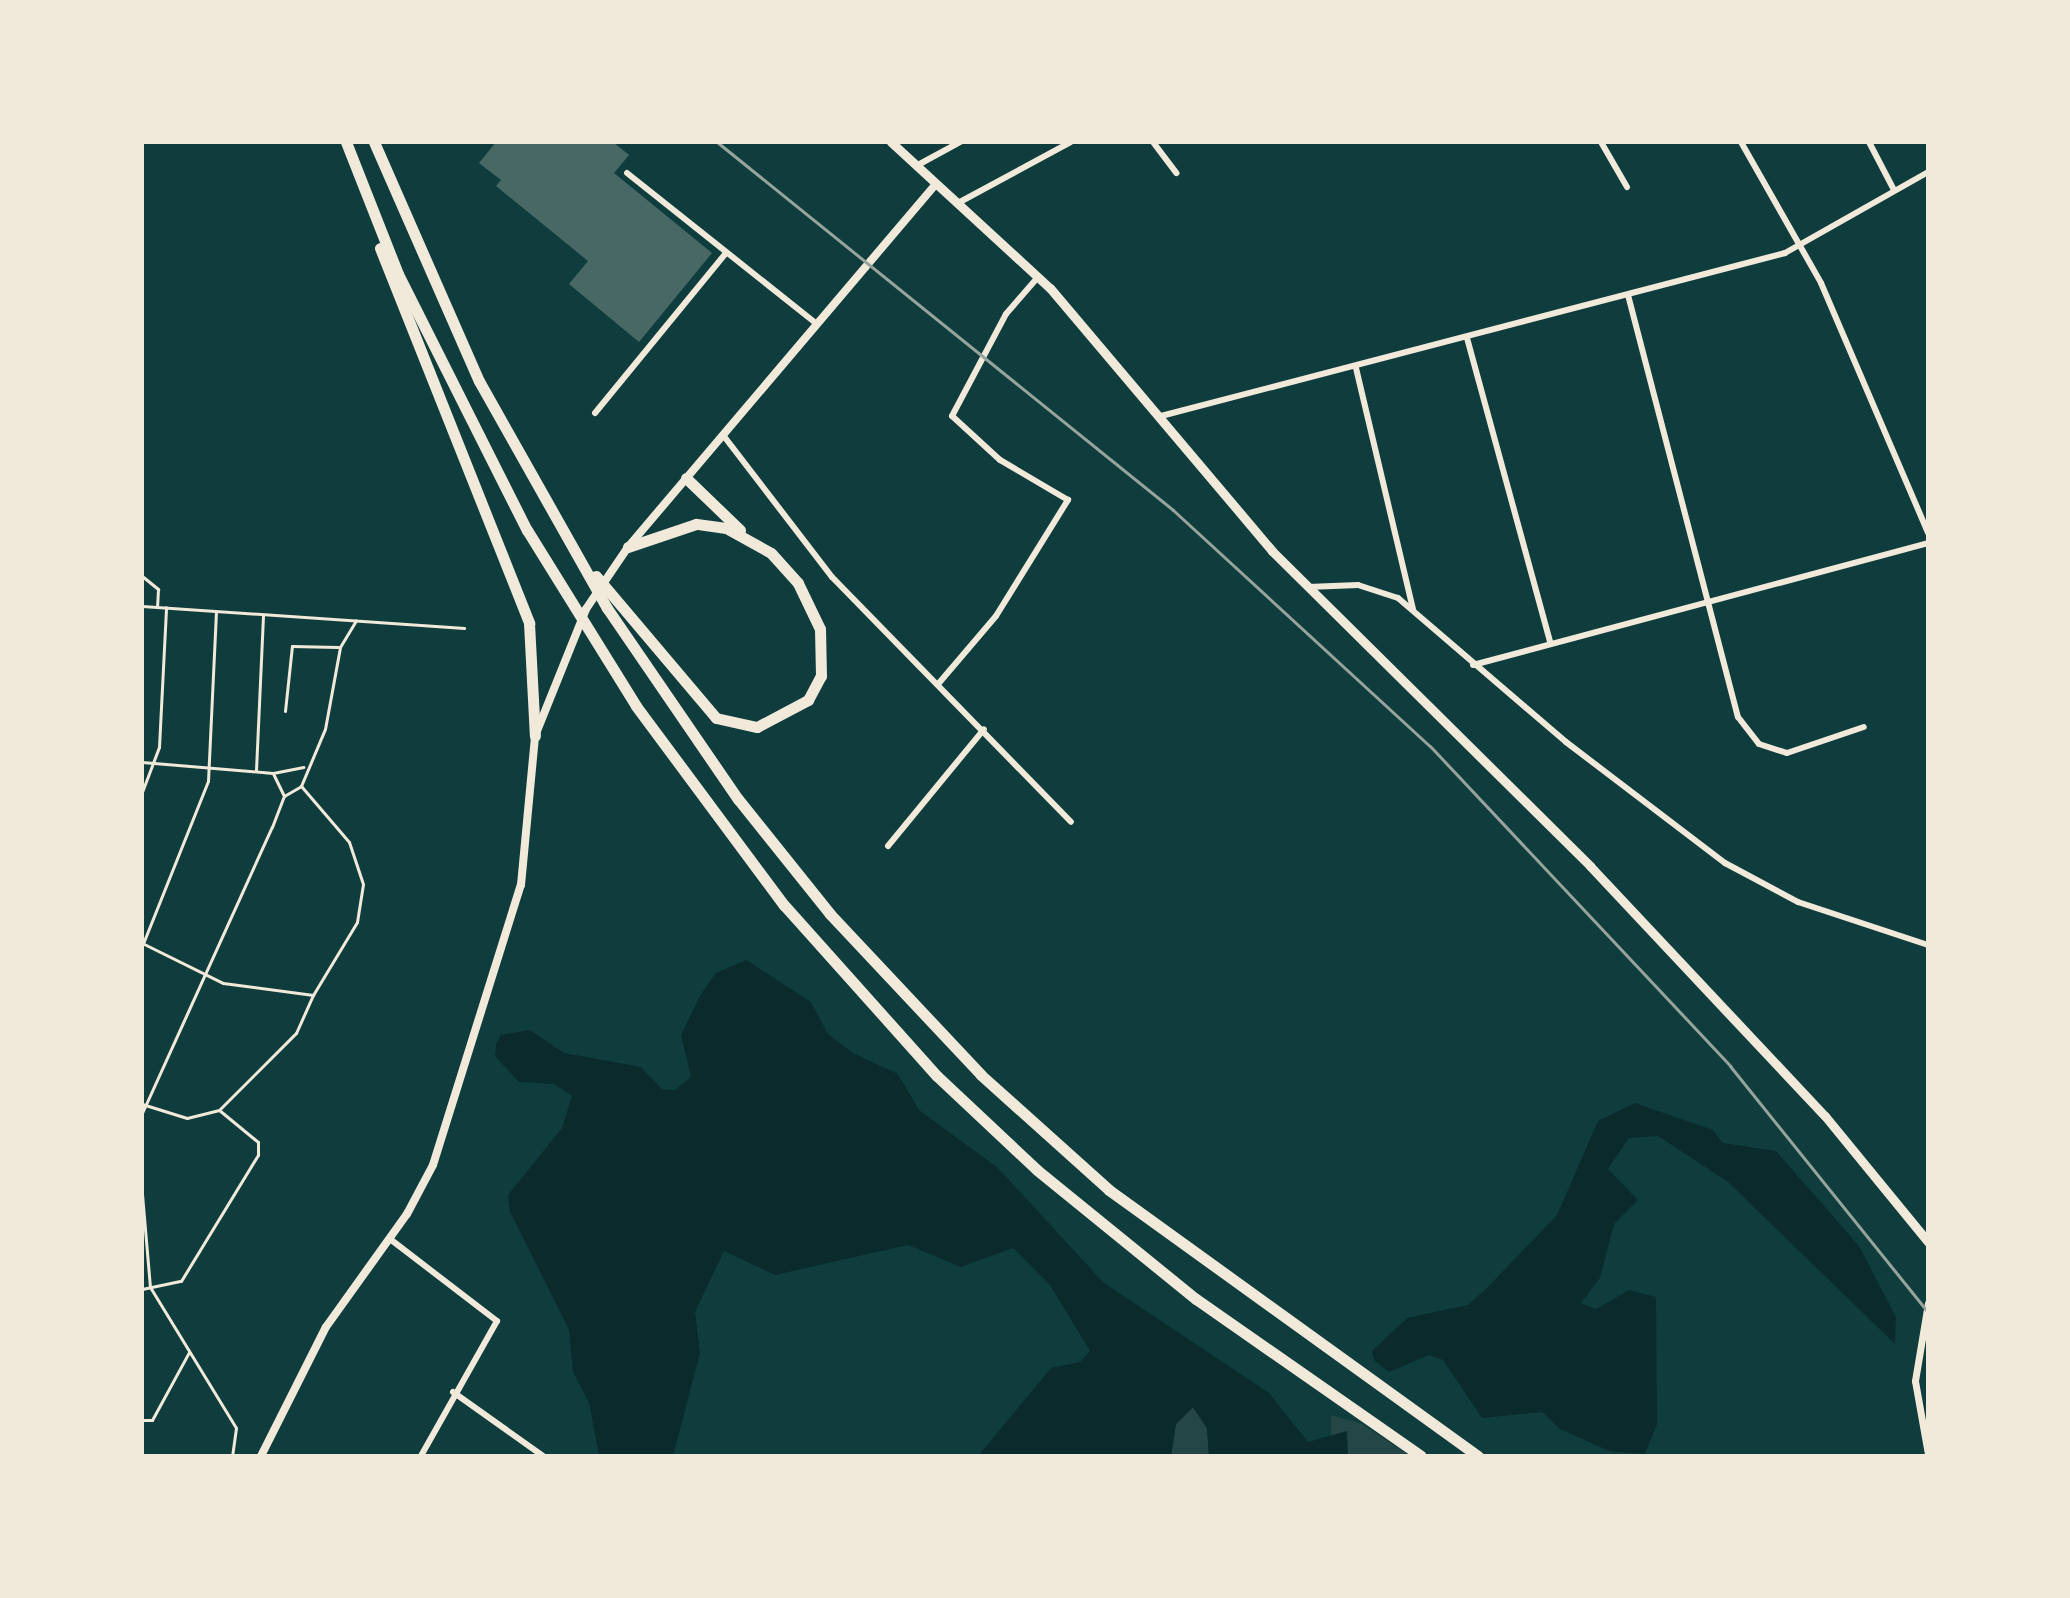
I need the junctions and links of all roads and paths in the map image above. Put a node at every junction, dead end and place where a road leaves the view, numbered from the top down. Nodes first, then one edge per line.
1 (346, 142) edge
2 (374, 142) edge
3 (891, 142) edge
4 (960, 142) edge
5 (1071, 142) edge
6 (1153, 142) edge
7 (1601, 142) edge
8 (1741, 142) edge
9 (1869, 142) edge
10 (916, 166) junction
11 (1928, 172) edge
12 (627, 173) dead end
13 (1176, 173) dead end
14 (361, 182) junction
15 (936, 184) junction
16 (1627, 187) dead end
17 (1894, 190) junction
18 (958, 203) junction
19 (1802, 244) junction
20 (726, 253) junction
21 (1038, 277) junction
22 (1628, 295) junction
23 (817, 324) junction
24 (1467, 338) junction
25 (1356, 368) junction
26 (595, 413) dead end
27 (1161, 416) junction
28 (723, 435) junction
29 (686, 478) junction
30 (1928, 533) edge
31 (1928, 543) edge
32 (758, 544) junction
33 (628, 547) junction
34 (142, 576) edge
35 (1308, 587) junction
36 (1710, 602) junction
37 (142, 606) edge
38 (157, 607) junction
39 (166, 607) junction
40 (1413, 609) junction
41 (615, 610) junction
42 (216, 612) junction
43 (263, 616) junction
44 (356, 620) junction
45 (464, 628) dead end
46 (1550, 642) junction
47 (340, 647) junction
48 (1473, 665) junction
49 (939, 683) junction
50 (285, 711) dead end
51 (1864, 727) dead end
52 (984, 729) junction
53 (535, 736) junction
54 (142, 762) edge
55 (154, 763) junction
56 (209, 766) junction
57 (303, 767) junction
58 (256, 770) junction
59 (273, 773) junction
60 (301, 786) junction
61 (142, 792) edge
62 (284, 796) junction
63 (1071, 822) dead end
64 (888, 846) dead end
65 (142, 945) edge
66 (1928, 945) edge
67 (209, 978) junction
68 (313, 995) junction
69 (144, 1105) edge
70 (219, 1110) junction
71 (142, 1113) edge
72 (142, 1194) edge
73 (390, 1239) junction
74 (1928, 1242) edge
75 (150, 1287) junction
76 (142, 1289) edge
77 (1928, 1303) edge
78 (189, 1352) junction
79 (453, 1392) junction
80 (142, 1420) edge
81 (1928, 1454) edge
82 (232, 1456) edge
83 (261, 1456) edge
84 (421, 1456) edge
85 (543, 1456) edge
86 (1421, 1456) edge
87 (1478, 1456) edge

1 - 14 highway
2 - 41 highway
3 - 10 main road
4 - 10 street
5 - 18 street
6 - 13 street
7 - 16 street
8 - 19 street
9 - 17 street
10 - 15 main road
11 - 17 street
12 - 20 street
14 - 53 highway
14 - 86 highway
15 - 18 main road
15 - 23 main road
17 - 19 street
18 - 21 main road
19 - 22 street
19 - 30 street
20 - 23 street
20 - 26 street
21 - 27 main road
21 - 49 street
22 - 24 street
22 - 36 street
23 - 28 main road
24 - 25 street
24 - 46 street
25 - 27 street
25 - 40 street
27 - 35 main road
28 - 29 main road
28 - 49 street
29 - 32 highway
29 - 33 main road
31 - 36 street
32 - 33 highway
32 - 41 highway
33 - 53 main road
34 - 38 lane
35 - 40 street
35 - 74 main road
36 - 46 street
36 - 51 street
37 - 38 lane
38 - 39 lane
39 - 42 lane
39 - 55 lane
40 - 48 street
41 - 87 highway
42 - 43 lane
42 - 56 lane
43 - 44 lane
43 - 58 lane
44 - 45 lane
44 - 47 lane
46 - 48 street
47 - 50 lane
47 - 57 lane
48 - 66 street
49 - 52 street
52 - 63 street
52 - 64 street
53 - 73 main road
54 - 55 lane
55 - 56 lane
55 - 61 lane
56 - 58 lane
56 - 65 lane
57 - 59 lane
57 - 60 lane
58 - 59 lane
59 - 62 lane
60 - 62 lane
60 - 68 lane
62 - 67 lane
65 - 67 lane
67 - 68 lane
67 - 69 lane
68 - 70 lane
69 - 70 lane
69 - 71 lane
70 - 75 lane
72 - 75 lane
73 - 79 street
73 - 83 main road
75 - 76 lane
75 - 78 lane
77 - 81 street
78 - 80 lane
78 - 82 lane
79 - 84 street
79 - 85 street

